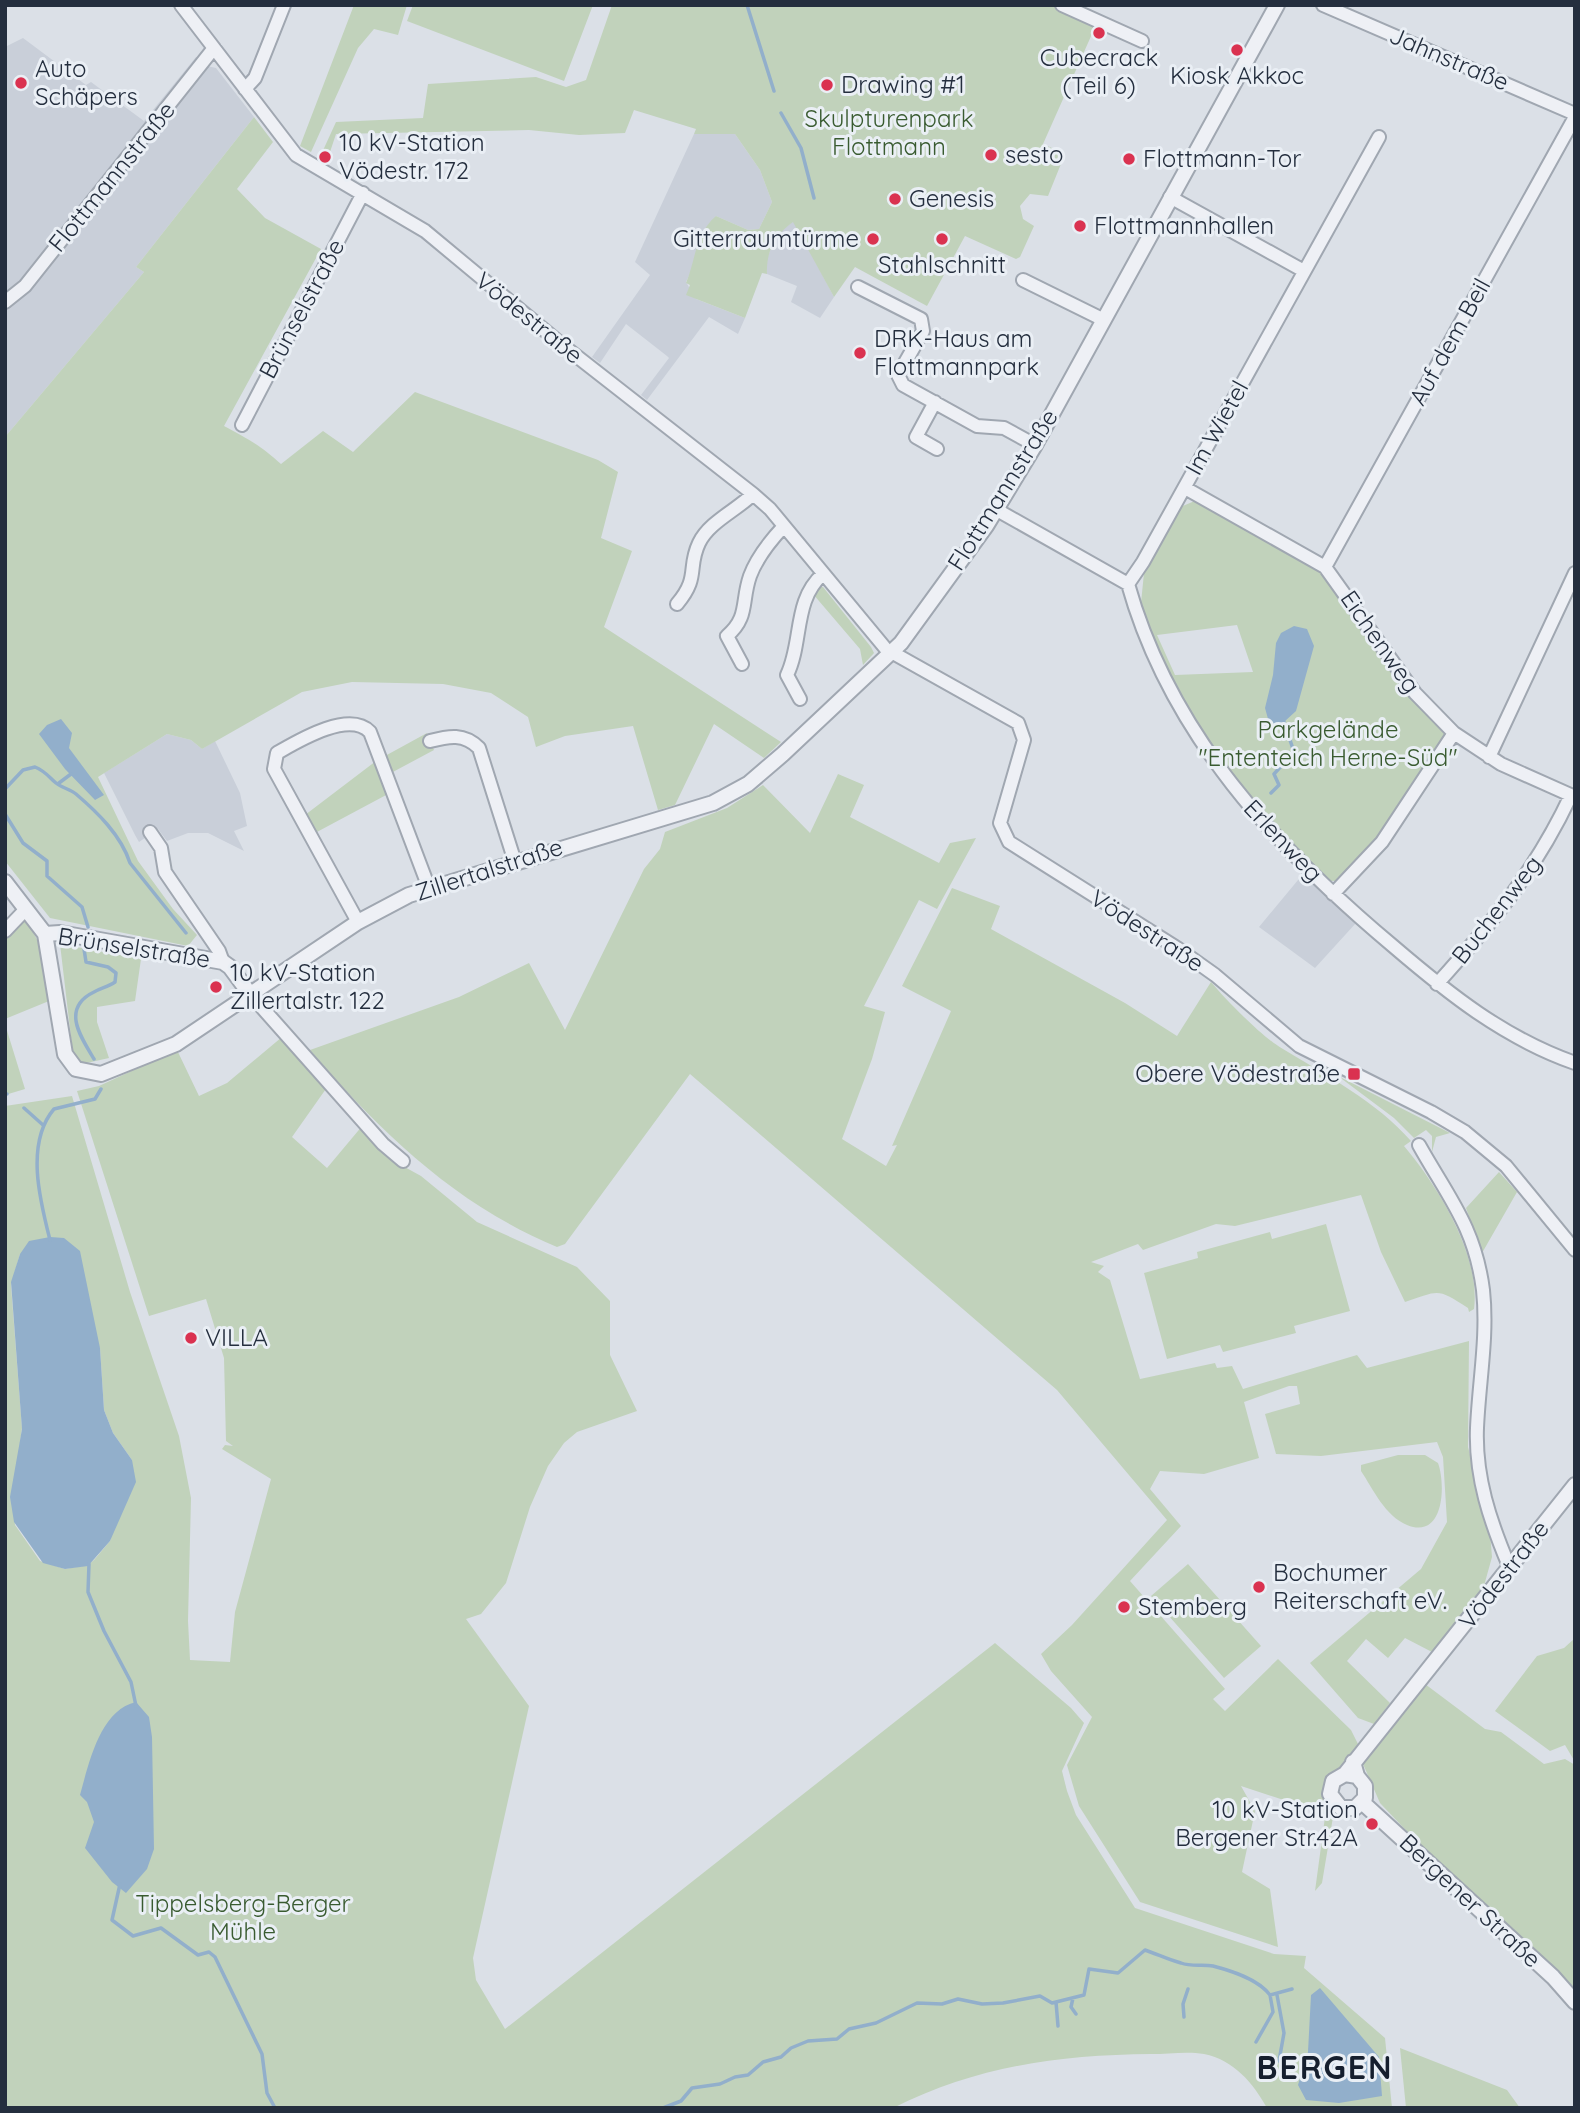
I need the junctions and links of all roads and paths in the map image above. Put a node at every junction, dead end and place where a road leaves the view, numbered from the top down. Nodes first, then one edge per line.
1 (181, 5) edge
2 (284, 5) edge
3 (1062, 5) edge
4 (1277, 5) edge
5 (1323, 5) edge
6 (1142, 41) dead end
7 (214, 48) junction
8 (245, 89) junction
9 (1575, 115) edge
10 (1379, 137) dead end
11 (363, 193) junction
12 (1170, 197) junction
13 (1304, 271) junction
14 (1023, 280) dead end
15 (858, 287) dead end
16 (5, 302) edge
17 (1102, 319) junction
18 (935, 402) junction
19 (242, 425) dead end
20 (1035, 445) junction
21 (937, 449) dead end
22 (1185, 488) junction
23 (753, 494) junction
24 (997, 510) junction
25 (784, 526) junction
26 (1325, 567) junction
27 (1575, 573) edge
28 (823, 575) junction
29 (1128, 584) junction
30 (677, 604) dead end
31 (891, 653) junction
32 (742, 664) dead end
33 (800, 699) dead end
34 (1454, 733) junction
35 (430, 741) dead end
36 (1489, 757) junction
37 (1573, 796) edge
38 (150, 832) dead end
39 (514, 862) junction
40 (5, 882) edge
41 (429, 888) junction
42 (1333, 894) junction
43 (26, 909) junction
44 (358, 922) junction
45 (5, 931) edge
46 (46, 934) junction
47 (223, 962) junction
48 (1437, 984) junction
49 (250, 994) junction
50 (1575, 1063) edge
51 (1419, 1145) dead end
52 (403, 1161) dead end
53 (1575, 1250) edge
54 (1575, 1485) edge
55 (1509, 1566) junction
56 (1352, 1771) junction
57 (1362, 1802) junction
58 (1575, 2002) edge

1 - 7 street
2 - 8 street
3 - 6 street
4 - 12 street, Flottmannstraße
5 - 9 street, Jahnstraße
7 - 8 street
7 - 16 street, Flottmannstraße
8 - 11 street, Vödestraße
9 - 26 street, Auf dem Beil
10 - 13 street, Im Wietel
11 - 19 street, Brünselstraße
11 - 23 street, Vödestraße
12 - 13 street
12 - 17 street, Flottmannstraße
13 - 22 street, Im Wietel
14 - 17 street
15 - 18 street
17 - 20 street, Flottmannstraße
18 - 20 street
18 - 21 street
20 - 24 street, Flottmannstraße
22 - 26 street, Eichenweg
22 - 29 street, Im Wietel
23 - 25 street, Vödestraße
23 - 30 street
24 - 29 street
24 - 31 street, Flottmannstraße
25 - 28 street, Vödestraße
25 - 32 street
26 - 34 street, Eichenweg
27 - 36 street
28 - 31 street, Vödestraße
28 - 33 street
29 - 42 street, Erlenweg
31 - 39 street, Zillertalstraße
31 - 53 street, Vödestraße
34 - 36 street, Eichenweg
34 - 42 street
35 - 39 street
36 - 37 street, Eichenweg
37 - 48 street, Buchenweg
38 - 47 street, Brünselstraße
39 - 41 street, Zillertalstraße
40 - 43 street
41 - 44 street, Zillertalstraße
41 - 44 street
42 - 48 street, Erlenweg
43 - 45 street
43 - 46 street
44 - 49 street, Zillertalstraße
46 - 47 street, Brünselstraße
46 - 49 street, Zillertalstraße
47 - 49 street, Brünselstraße
48 - 50 street, Erlenweg
49 - 52 street
51 - 55 street
54 - 55 street, Vödestraße
55 - 56 street, Vödestraße
56 - 57 street
56 - 57 street
57 - 58 street, Bergener Straße

